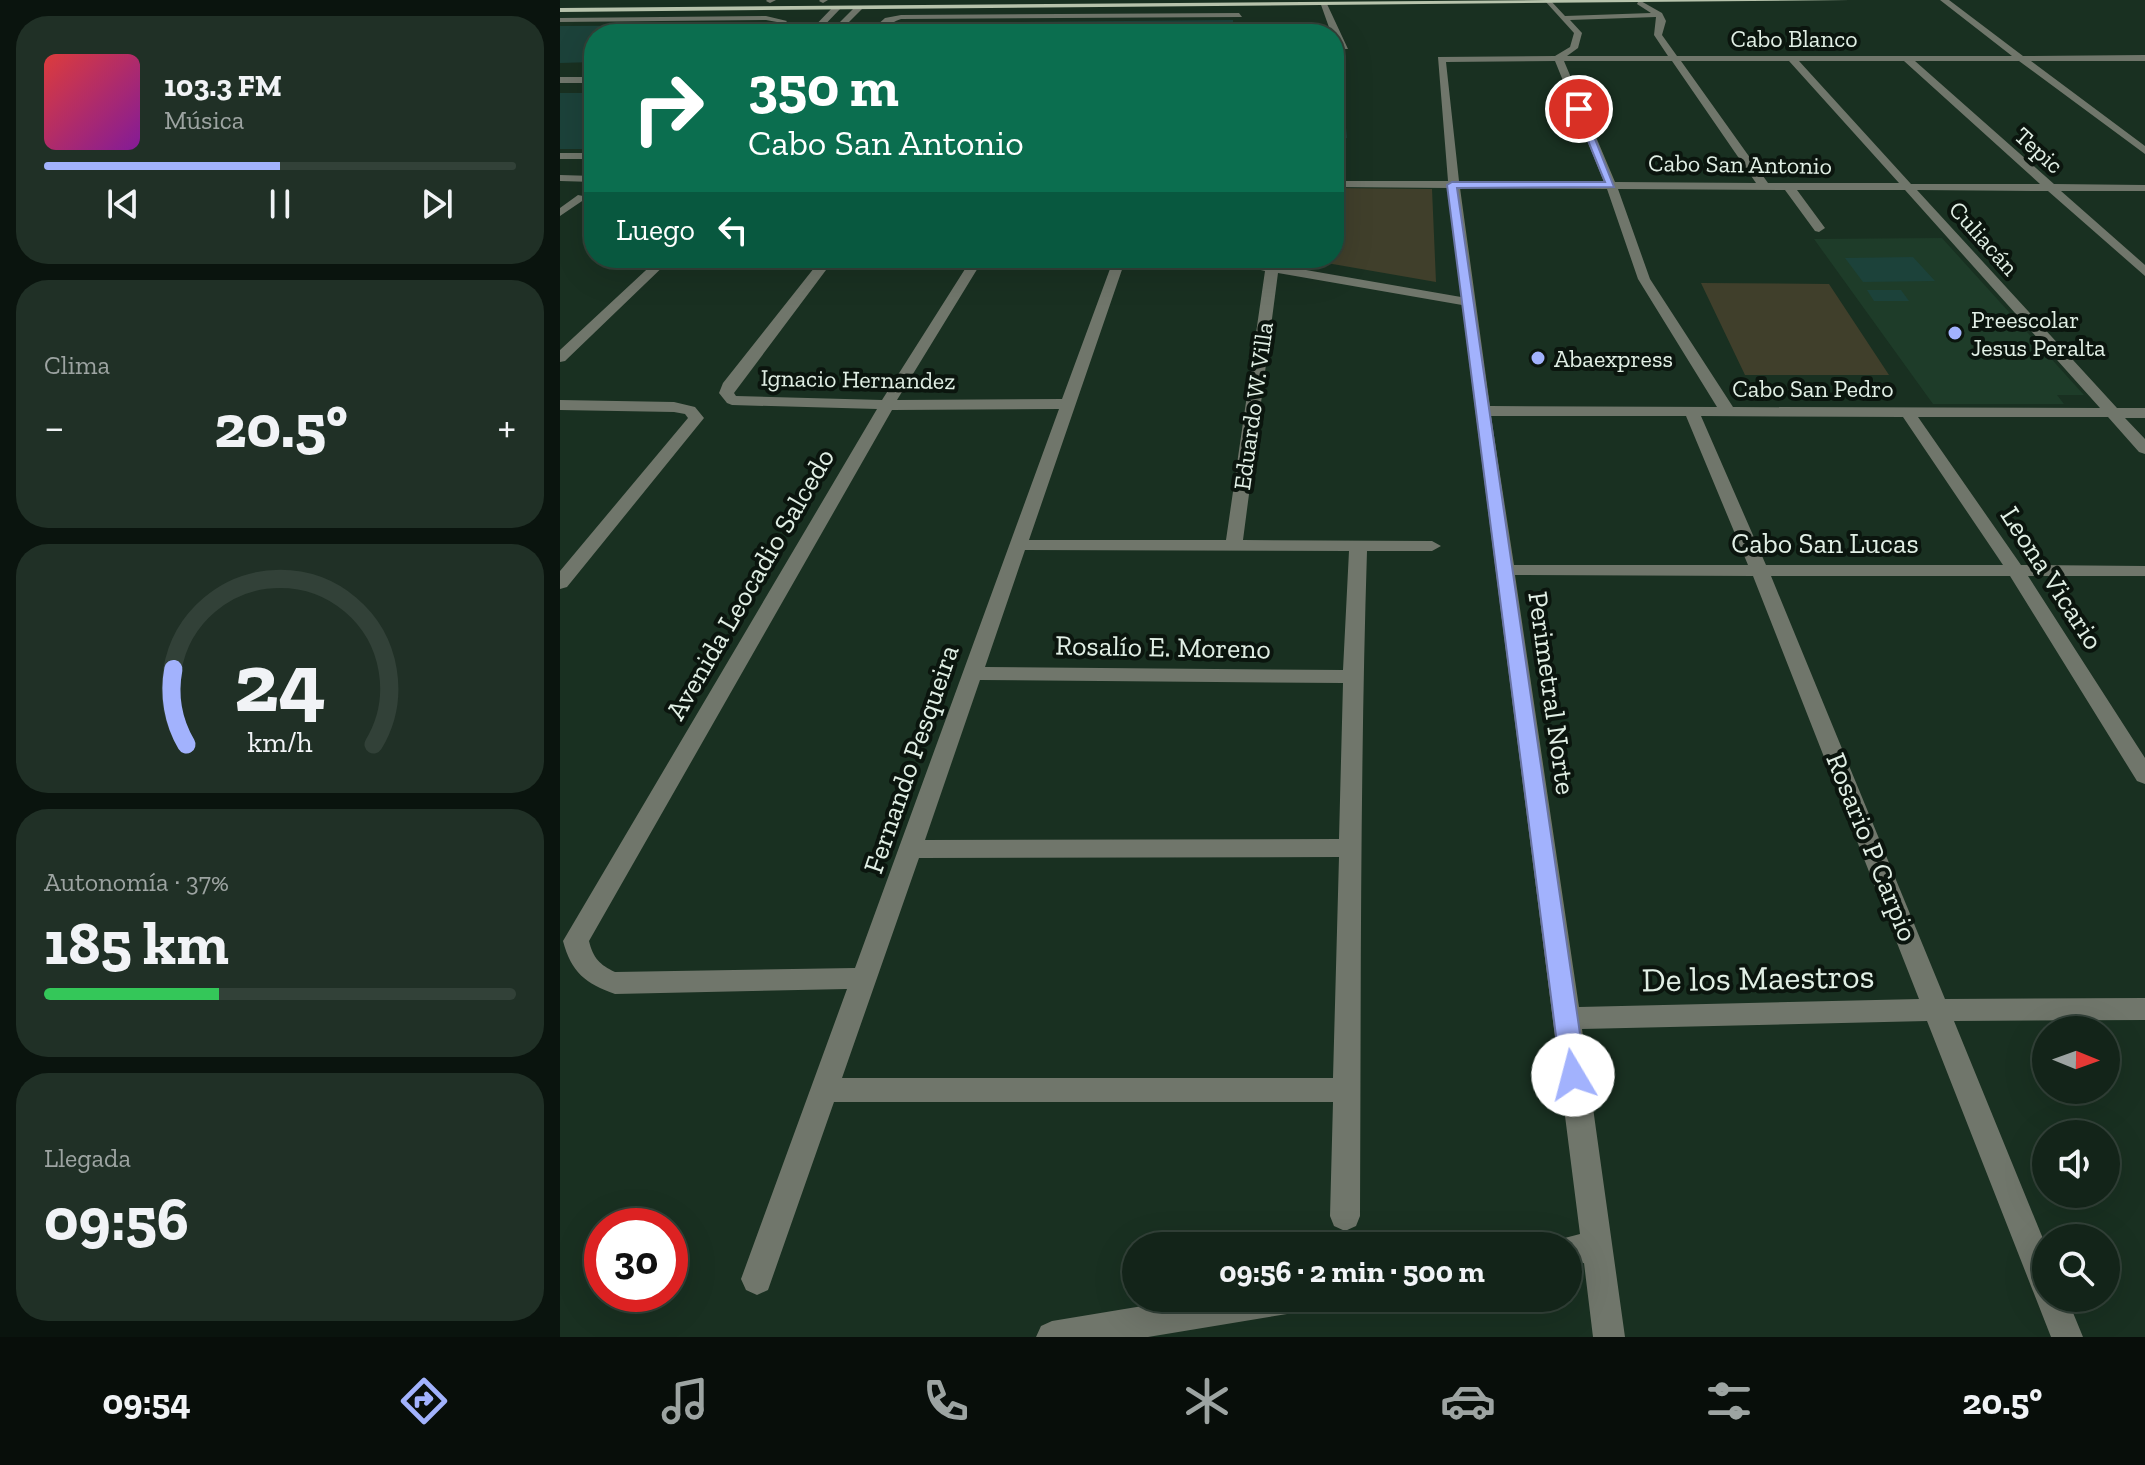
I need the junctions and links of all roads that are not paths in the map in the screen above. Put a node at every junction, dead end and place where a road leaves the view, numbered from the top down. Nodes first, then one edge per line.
1 (771, 0) edge
2 (823, 0) edge
3 (870, 0) edge
4 (897, 0) edge
5 (1846, 0) edge
6 (1944, 0) edge
7 (1344, 2) edge
8 (1366, 2) edge
9 (1640, 2) edge
10 (560, 3) edge
11 (932, 3) edge
12 (1548, 3) junction
13 (1323, 4) junction
14 (837, 8) junction
15 (859, 8) junction
16 (560, 10) edge
17 (1239, 15) dead end
18 (1659, 15) junction
19 (1566, 18) junction
20 (560, 20) edge
21 (780, 24) edge
22 (821, 24) edge
23 (842, 24) edge
24 (883, 24) edge
25 (1331, 24) edge
26 (1443, 58) joint
27 (1558, 58) junction
28 (1677, 58) junction
29 (1791, 58) junction
30 (1906, 58) junction
31 (2020, 58) junction
32 (2143, 60) edge
33 (560, 80) edge
34 (584, 80) edge
35 (2145, 151) edge
36 (560, 156) edge
37 (584, 156) edge
38 (560, 178) edge
39 (584, 179) edge
40 (1344, 184) edge
41 (1452, 185) junction
42 (1611, 185) junction
43 (1765, 187) junction
44 (1789, 187) junction
45 (1909, 188) junction
46 (2053, 188) junction
47 (2145, 188) edge
48 (582, 197) dead end
49 (560, 213) edge
50 (1819, 228) dead end
51 (655, 268) edge
52 (821, 268) edge
53 (972, 268) edge
54 (1116, 268) edge
55 (1267, 268) edge
56 (1272, 269) junction
57 (2145, 272) edge
58 (1468, 302) junction
59 (560, 358) edge
60 (1068, 404) junction
61 (560, 405) edge
62 (887, 405) junction
63 (1481, 411) junction
64 (1692, 412) junction
65 (1728, 412) junction
66 (1907, 412) junction
67 (2113, 412) junction
68 (2145, 413) edge
69 (2145, 449) edge
70 (1234, 544) junction
71 (1017, 545) junction
72 (1358, 546) junction
73 (1432, 546) dead end
74 (1506, 570) junction
75 (2015, 570) junction
76 (1760, 571) junction
77 (2145, 571) edge
78 (560, 583) edge
79 (973, 673) junction
80 (1353, 677) junction
81 (2145, 776) edge
82 (1351, 848) junction
83 (912, 849) junction
84 (864, 978) junction
85 (2145, 1009) edge
86 (1937, 1010) junction
87 (1566, 1018) junction
88 (824, 1090) junction
89 (1349, 1090) junction
90 (1345, 1216) dead end
91 (1581, 1232) edge
92 (1582, 1249) edge
93 (2032, 1249) edge
94 (757, 1279) dead end
95 (1218, 1312) edge
96 (2057, 1312) edge
97 (1130, 1330) edge
98 (1052, 1337) edge
99 (1609, 1337) edge
100 (2067, 1337) edge

1 - 2 main road
1 - 10 main road
2 - 3 main road
3 - 4 main road
5 - 9 main road
6 - 31 street
7 - 8 main road
7 - 13 main road
8 - 12 main road
9 - 12 main road
9 - 18 street
11 - 13 main road
11 - 15 main road
12 - 19 street
13 - 25 street
14 - 15 main road
14 - 16 main road
14 - 22 street
15 - 23 street
17 - 24 street
18 - 19 street
18 - 28 street
19 - 27 street
20 - 21 street
26 - 27 street, Cabo Blanco
26 - 41 street, Perimetral Norte
27 - 28 street, Cabo Blanco
27 - 42 street
28 - 29 street, Cabo Blanco
28 - 43 street
29 - 30 street, Cabo Blanco
29 - 45 street, Culiacán
30 - 31 street, Cabo Blanco
30 - 46 street, Tepic
31 - 32 street, Cabo Blanco
31 - 35 street
33 - 34 street
36 - 37 street
38 - 39 street
40 - 41 street, Cabo San Antonio
41 - 42 street, Cabo San Antonio
41 - 58 street, Perimetral Norte
42 - 43 street, Cabo San Antonio
42 - 65 street
43 - 44 street, Cabo San Antonio
44 - 45 street, Cabo San Antonio
44 - 50 street
45 - 46 street, Cabo San Antonio
45 - 67 street, Culiacán
46 - 47 street, Cabo San Antonio
46 - 57 street, Tepic
48 - 49 street
51 - 59 street
52 - 62 street, Ignacio Hernandez
53 - 62 street, Avenida Leocadio Salcedo
54 - 60 street, Fernando Pesqueira
55 - 56 street
56 - 58 street
56 - 70 street, Eduardo W. Villa
58 - 63 street, Perimetral Norte
60 - 62 street, Ignacio Hernandez
60 - 71 street, Fernando Pesqueira
61 - 78 street
62 - 84 street, Avenida Leocadio Salcedo
63 - 64 street, Cabo San Pedro
63 - 74 street, Perimetral Norte
64 - 65 street, Cabo San Pedro
64 - 76 street, Rosario P Carpio
65 - 66 street, Cabo San Pedro
66 - 67 street, Cabo San Pedro
66 - 75 street, Leona Vicario
67 - 68 street, Cabo San Pedro
67 - 69 street, Culiacán
70 - 71 street
70 - 72 street
71 - 79 street, Fernando Pesqueira
72 - 73 street
72 - 80 street
74 - 76 street, Cabo San Lucas
74 - 87 street, Perimetral Norte
75 - 76 street, Cabo San Lucas
75 - 77 street, Cabo San Lucas
75 - 81 street, Leona Vicario
76 - 86 street, Rosario P Carpio
79 - 80 street, Rosalío E. Moreno
79 - 83 street, Fernando Pesqueira
80 - 82 street
82 - 83 street
82 - 89 street
83 - 84 street, Fernando Pesqueira
84 - 88 street, Fernando Pesqueira
85 - 86 street, De los Maestros
86 - 87 street, De los Maestros
86 - 93 street, Rosario P Carpio
87 - 91 street, Perimetral Norte
88 - 89 street
88 - 94 street, Fernando Pesqueira
89 - 90 street
92 - 99 street, Perimetral Norte
95 - 97 street
96 - 100 street
97 - 98 street

